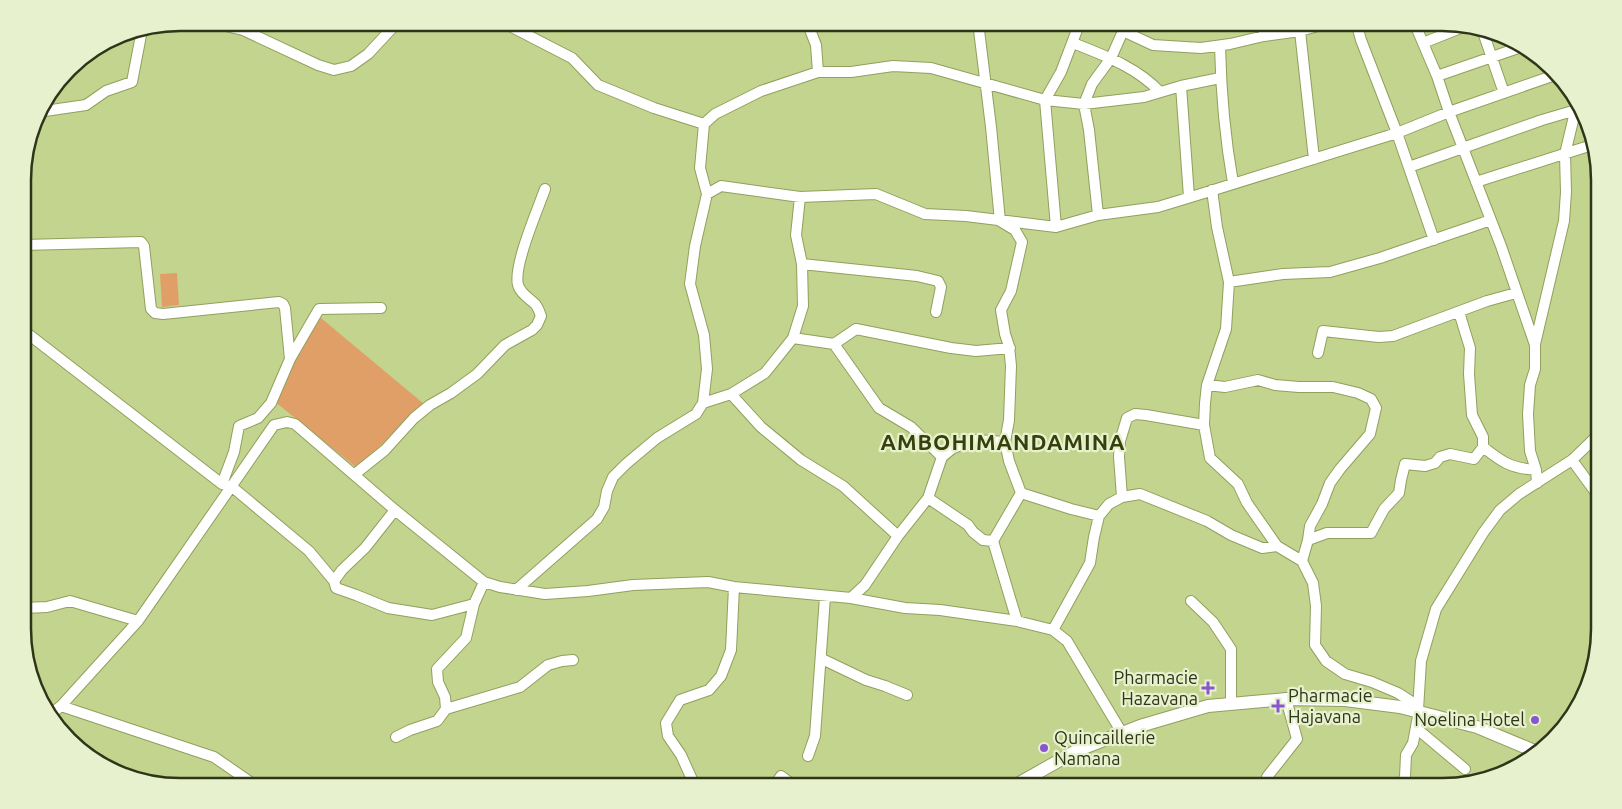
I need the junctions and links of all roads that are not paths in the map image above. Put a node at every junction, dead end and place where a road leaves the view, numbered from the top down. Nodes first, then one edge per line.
1 (811, 31) edge
2 (979, 31) edge
3 (1077, 31) edge
4 (1123, 31) joint
5 (1264, 31) edge
6 (1284, 31) edge
7 (1301, 31) edge
8 (1359, 31) edge
9 (1418, 31) edge
10 (247, 32) edge
11 (388, 32) edge
12 (521, 32) edge
13 (1452, 32) edge
14 (1264, 36) junction
15 (141, 37) edge
16 (1484, 38) edge
17 (1073, 43) junction
18 (1423, 43) junction
19 (1220, 46) junction
20 (1512, 49) edge
21 (1492, 56) junction
22 (1111, 58) junction
23 (818, 72) junction
24 (1437, 76) junction
25 (1549, 77) edge
26 (1220, 78) junction
27 (986, 82) junction
28 (1181, 86) junction
29 (1160, 92) junction
30 (1504, 92) junction
31 (1045, 100) junction
32 (1084, 104) junction
33 (49, 110) edge
34 (1573, 110) edge
35 (1449, 112) junction
36 (1575, 114) edge
37 (704, 124) junction
38 (1397, 132) junction
39 (1587, 147) edge
40 (1464, 148) junction
41 (1565, 154) junction
42 (1314, 159) junction
43 (1409, 167) junction
44 (1476, 182) junction
45 (1233, 183) junction
46 (545, 189) dead end
47 (1212, 190) junction
48 (706, 194) junction
49 (800, 197) junction
50 (1189, 197) junction
51 (1098, 215) junction
52 (1491, 220) junction
53 (1000, 221) junction
54 (1056, 227) junction
55 (1434, 240) junction
56 (32, 245) edge
57 (802, 264) junction
58 (1229, 282) junction
59 (1516, 292) junction
60 (381, 308) dead end
61 (936, 312) dead end
62 (1460, 312) junction
63 (32, 337) edge
64 (793, 338) junction
65 (834, 344) junction
66 (1535, 346) junction
67 (1010, 348) junction
68 (1318, 353) dead end
69 (290, 359) junction
70 (1208, 385) junction
71 (731, 394) junction
72 (703, 402) junction
73 (1204, 425) junction
74 (1005, 442) junction
75 (1591, 442) edge
76 (1483, 447) junction
77 (942, 457) junction
78 (1572, 460) junction
79 (1536, 470) junction
80 (355, 474) junction
81 (1537, 483) junction
82 (226, 485) junction
83 (1591, 485) edge
84 (1021, 492) junction
85 (1122, 497) junction
86 (928, 498) junction
87 (395, 510) junction
88 (1099, 516) junction
89 (898, 536) junction
90 (1308, 540) junction
91 (993, 541) junction
92 (1277, 546) junction
93 (1302, 561) junction
94 (334, 581) junction
95 (484, 582) junction
96 (734, 587) junction
97 (516, 590) junction
98 (825, 597) junction
99 (851, 598) junction
100 (1191, 601) dead end
101 (474, 604) junction
102 (31, 608) edge
103 (138, 621) junction
104 (1017, 621) junction
105 (1053, 630) junction
106 (822, 659) junction
107 (573, 660) dead end
108 (907, 695) dead end
109 (1286, 700) junction
110 (1231, 703) junction
111 (61, 706) junction
112 (446, 709) junction
113 (1418, 709) junction
114 (56, 710) edge
115 (1416, 728) junction
116 (1122, 733) junction
117 (396, 737) dead end
118 (1530, 749) edge
119 (808, 756) dead end
120 (1465, 769) dead end
121 (1029, 777) edge
122 (1267, 777) edge
123 (1405, 777) edge
124 (244, 778) edge
125 (691, 778) edge

1 - 23 street
2 - 27 street
3 - 17 street
4 - 19 street
4 - 22 street
5 - 14 street
6 - 14 street
7 - 42 street
8 - 38 street
9 - 18 street
10 - 11 street
12 - 37 street
13 - 18 street
14 - 19 street
15 - 33 street
16 - 21 street
17 - 22 street
17 - 31 street
18 - 24 street
19 - 26 street
20 - 21 street
21 - 24 street
21 - 30 street
22 - 29 street
22 - 32 street
23 - 27 street
23 - 37 street
24 - 35 street
25 - 30 street
26 - 28 street
26 - 45 street
27 - 31 street
27 - 53 street
28 - 29 street
28 - 50 street
29 - 32 street
30 - 35 street
31 - 32 street
31 - 54 street
32 - 51 street
34 - 40 street
35 - 38 street
35 - 40 street
36 - 41 street
37 - 48 street
38 - 42 street
38 - 43 street
39 - 41 street
40 - 43 street
40 - 44 street
41 - 44 street
41 - 66 street
42 - 45 street
43 - 55 street
44 - 52 street
45 - 47 street
46 - 80 street
47 - 50 street
47 - 58 street
48 - 49 street
48 - 72 street
49 - 53 street
49 - 57 street
50 - 51 street
51 - 54 street
52 - 55 street
52 - 59 street
53 - 54 street
53 - 67 street
55 - 58 street
56 - 69 street
57 - 61 street
57 - 64 street
58 - 70 street
59 - 62 street
59 - 66 street
60 - 69 street
62 - 68 street
62 - 76 street
63 - 82 street
64 - 65 street
64 - 71 street
65 - 67 street
65 - 77 street
66 - 79 street
67 - 74 street
69 - 82 street
70 - 73 street
70 - 90 street
71 - 72 street
71 - 89 street
72 - 97 street
73 - 85 street
73 - 92 street
74 - 77 street
74 - 84 street
75 - 78 street
76 - 79 street
76 - 90 street
77 - 86 street
78 - 81 street
78 - 83 street
79 - 81 street
80 - 82 street
80 - 87 street
81 - 113 street
82 - 94 street
82 - 103 street
84 - 88 street
84 - 91 street
85 - 88 street
85 - 92 street
86 - 89 street
86 - 91 street
87 - 94 street
87 - 95 street
88 - 105 street
89 - 99 street
90 - 93 street
91 - 104 street
92 - 93 street
93 - 113 street
94 - 101 street
95 - 97 street
95 - 101 street
96 - 97 street
96 - 98 street
96 - 125 street
98 - 99 street
98 - 106 street
99 - 104 street
100 - 110 street
101 - 112 street
102 - 103 street
103 - 111 street
104 - 105 street
105 - 116 street
106 - 108 street
106 - 119 street
107 - 112 street
109 - 110 main road
109 - 113 main road
109 - 122 street
110 - 116 main road
111 - 114 street
111 - 124 street
112 - 117 street
113 - 115 street
113 - 118 main road
115 - 120 street
115 - 123 street
116 - 121 main road

